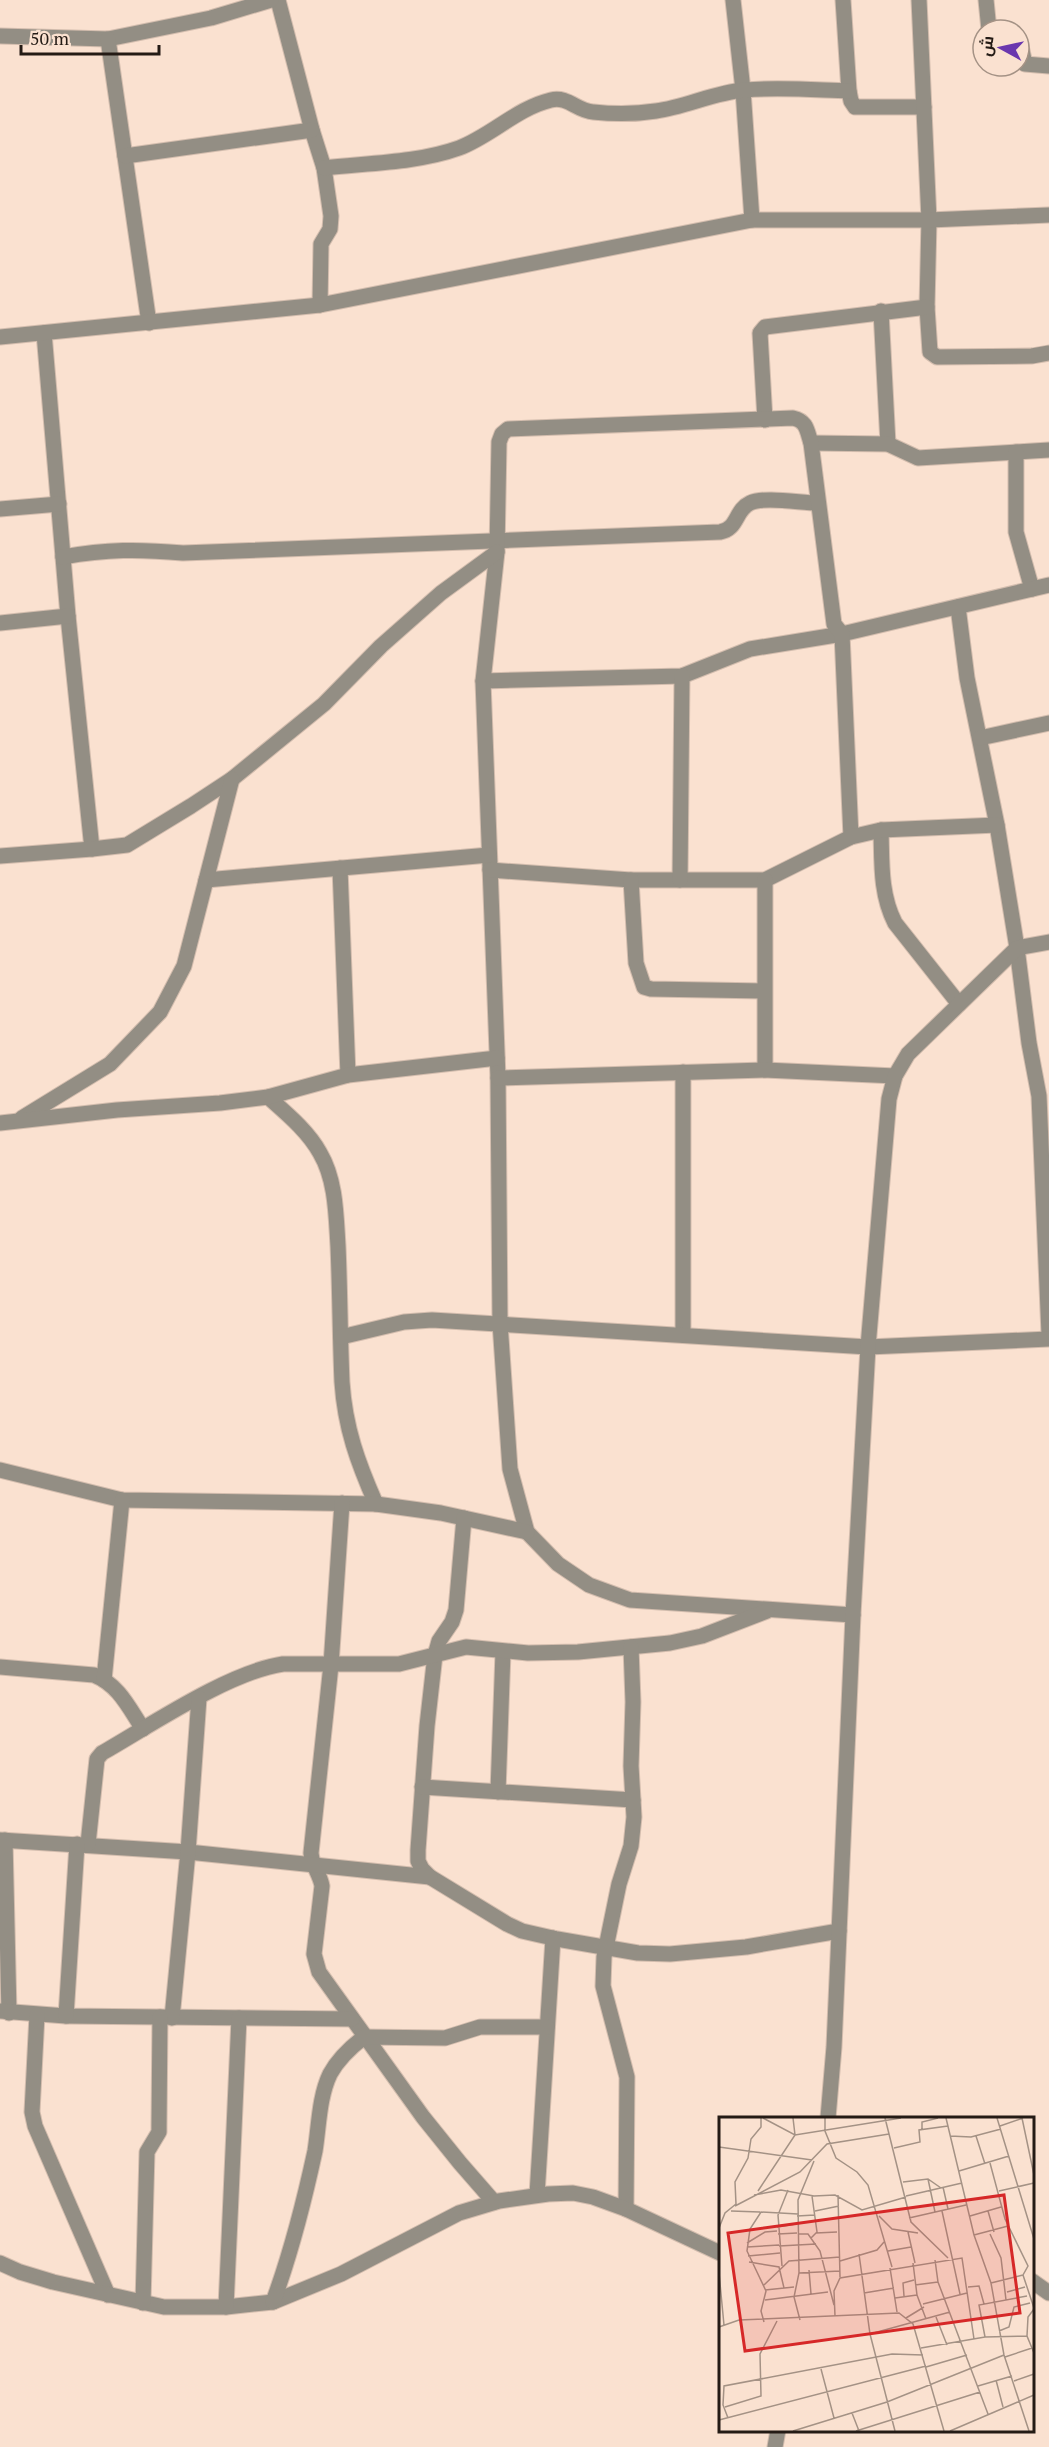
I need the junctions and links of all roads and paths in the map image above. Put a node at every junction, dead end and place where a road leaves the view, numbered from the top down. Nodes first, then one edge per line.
1 (271, 0) edge
2 (278, 0) edge
3 (733, 0) edge
4 (843, 0) edge
5 (919, 0) edge
6 (986, 0) edge
7 (988, 18) edge
8 (0, 36) edge
9 (108, 39) junction
10 (1031, 64) edge
11 (1049, 66) edge
12 (743, 90) junction
13 (849, 91) junction
14 (924, 107) junction
15 (312, 130) junction
16 (125, 156) junction
17 (324, 168) junction
18 (1049, 215) edge
19 (753, 220) junction
20 (929, 220) junction
21 (320, 305) junction
22 (927, 307) junction
23 (881, 311) junction
24 (149, 322) junction
25 (44, 333) junction
26 (0, 337) edge
27 (1049, 353) edge
28 (765, 420) junction
29 (811, 443) junction
30 (888, 444) junction
31 (1049, 450) edge
32 (1016, 452) junction
33 (817, 503) junction
34 (59, 504) junction
35 (0, 509) edge
36 (498, 546) junction
37 (63, 557) junction
38 (1049, 585) edge
39 (1032, 589) junction
40 (958, 607) junction
41 (68, 616) junction
42 (0, 623) edge
43 (842, 634) junction
44 (682, 676) junction
45 (483, 681) junction
46 (1049, 723) edge
47 (980, 738) junction
48 (232, 779) junction
49 (997, 825) junction
50 (881, 830) junction
51 (850, 837) junction
52 (92, 849) junction
53 (0, 856) edge
54 (490, 863) junction
55 (340, 868) junction
56 (206, 880) junction
57 (631, 880) junction
58 (680, 880) junction
59 (765, 880) junction
60 (1049, 942) edge
61 (1017, 948) junction
62 (764, 991) junction
63 (959, 1004) junction
64 (497, 1058) junction
65 (765, 1070) junction
66 (683, 1072) junction
67 (348, 1075) junction
68 (895, 1076) junction
69 (498, 1078) junction
70 (268, 1097) junction
71 (17, 1121) junction
72 (0, 1123) edge
73 (500, 1323) junction
74 (683, 1335) junction
75 (341, 1337) junction
76 (1049, 1337) edge
77 (868, 1347) junction
78 (0, 1470) edge
79 (122, 1500) junction
80 (342, 1503) junction
81 (376, 1504) junction
82 (464, 1518) junction
83 (527, 1532) junction
84 (770, 1610) junction
85 (853, 1615) junction
86 (631, 1647) junction
87 (503, 1652) junction
88 (435, 1655) junction
89 (331, 1665) junction
90 (0, 1667) edge
91 (104, 1680) junction
92 (199, 1698) junction
93 (143, 1729) junction
94 (422, 1787) junction
95 (498, 1792) junction
96 (633, 1800) junction
97 (2, 1840) edge
98 (83, 1844) junction
99 (188, 1852) junction
100 (312, 1863) junction
101 (430, 1877) junction
102 (839, 1931) junction
103 (553, 1938) junction
104 (606, 1948) junction
105 (4, 2012) edge
106 (37, 2015) junction
107 (66, 2016) junction
108 (166, 2018) junction
109 (239, 2018) junction
110 (352, 2019) junction
111 (547, 2027) junction
112 (364, 2037) junction
113 (828, 2117) edge
114 (537, 2195) junction
115 (494, 2202) junction
116 (626, 2210) junction
117 (719, 2253) edge
118 (0, 2263) edge
119 (1034, 2282) edge
120 (1049, 2293) edge
121 (108, 2295) junction
122 (273, 2302) junction
123 (143, 2303) junction
124 (226, 2307) junction
125 (778, 2432) edge
126 (775, 2447) edge

1 - 9 street
2 - 15 street
3 - 12 street
4 - 13 street
5 - 14 street
6 - 7 street
8 - 9 street
9 - 16 street
10 - 11 street
12 - 13 street
12 - 17 street
12 - 19 street
13 - 14 street
14 - 20 street
15 - 16 street
15 - 17 street
16 - 24 street
17 - 21 street
18 - 20 street
19 - 20 street
19 - 21 street
20 - 22 street
21 - 24 street
22 - 23 street
22 - 27 street
23 - 28 street
23 - 30 street
24 - 25 street
25 - 26 street
25 - 34 street
28 - 29 street
28 - 36 street
29 - 30 street
29 - 33 street
30 - 32 street
31 - 32 street
32 - 39 street
33 - 36 street
33 - 43 street
34 - 35 street
34 - 37 street
36 - 37 street
36 - 45 street
36 - 48 street
37 - 41 street
38 - 39 street
39 - 40 street
40 - 43 street
40 - 47 street
41 - 42 street
41 - 52 street
43 - 44 street
43 - 51 street
44 - 45 street
44 - 58 street
45 - 54 street
46 - 47 street
47 - 49 street
48 - 52 street
48 - 56 street
49 - 50 street
49 - 61 street
50 - 51 street
50 - 63 street
51 - 59 street
52 - 53 street
54 - 55 street
54 - 57 street
54 - 64 street
55 - 56 street
55 - 67 street
56 - 71 street
57 - 58 street
57 - 62 street
58 - 59 street
59 - 62 street
60 - 61 street
61 - 63 street
61 - 76 street
62 - 65 street
63 - 68 street
64 - 67 street
64 - 69 street
65 - 66 street
65 - 68 street
66 - 69 street
66 - 74 street
67 - 70 street
68 - 77 street
69 - 73 street
70 - 71 street
70 - 75 street
71 - 72 street
73 - 74 street
73 - 75 street
73 - 83 street
74 - 77 street
75 - 81 street
76 - 77 street
77 - 85 street
78 - 79 street
79 - 80 street
79 - 91 street
80 - 81 street
80 - 89 street
81 - 82 street
82 - 83 street
82 - 88 street
83 - 84 street
84 - 85 street
84 - 86 street
85 - 102 street
86 - 87 street
86 - 96 street
87 - 88 street
87 - 95 street
88 - 89 street
88 - 94 street
89 - 92 street
89 - 100 street
90 - 91 street
91 - 93 street
92 - 93 street
92 - 99 street
93 - 98 street
94 - 95 street
94 - 101 street
95 - 96 street
96 - 104 street
97 - 98 street
97 - 105 street
98 - 99 street
98 - 107 street
99 - 100 street
99 - 108 street
100 - 101 street
100 - 110 street
101 - 103 street
102 - 104 street
102 - 113 street
103 - 104 street
103 - 111 street
104 - 116 street
105 - 106 street
106 - 107 street
106 - 121 street
107 - 108 street
108 - 109 street
108 - 123 street
109 - 110 street
109 - 124 street
110 - 112 street
111 - 112 street
111 - 114 street
112 - 115 street
112 - 122 street
114 - 115 street
114 - 116 street
115 - 122 street
116 - 117 street
118 - 121 street
119 - 120 street
121 - 123 street
122 - 124 street
123 - 124 street
125 - 126 street

